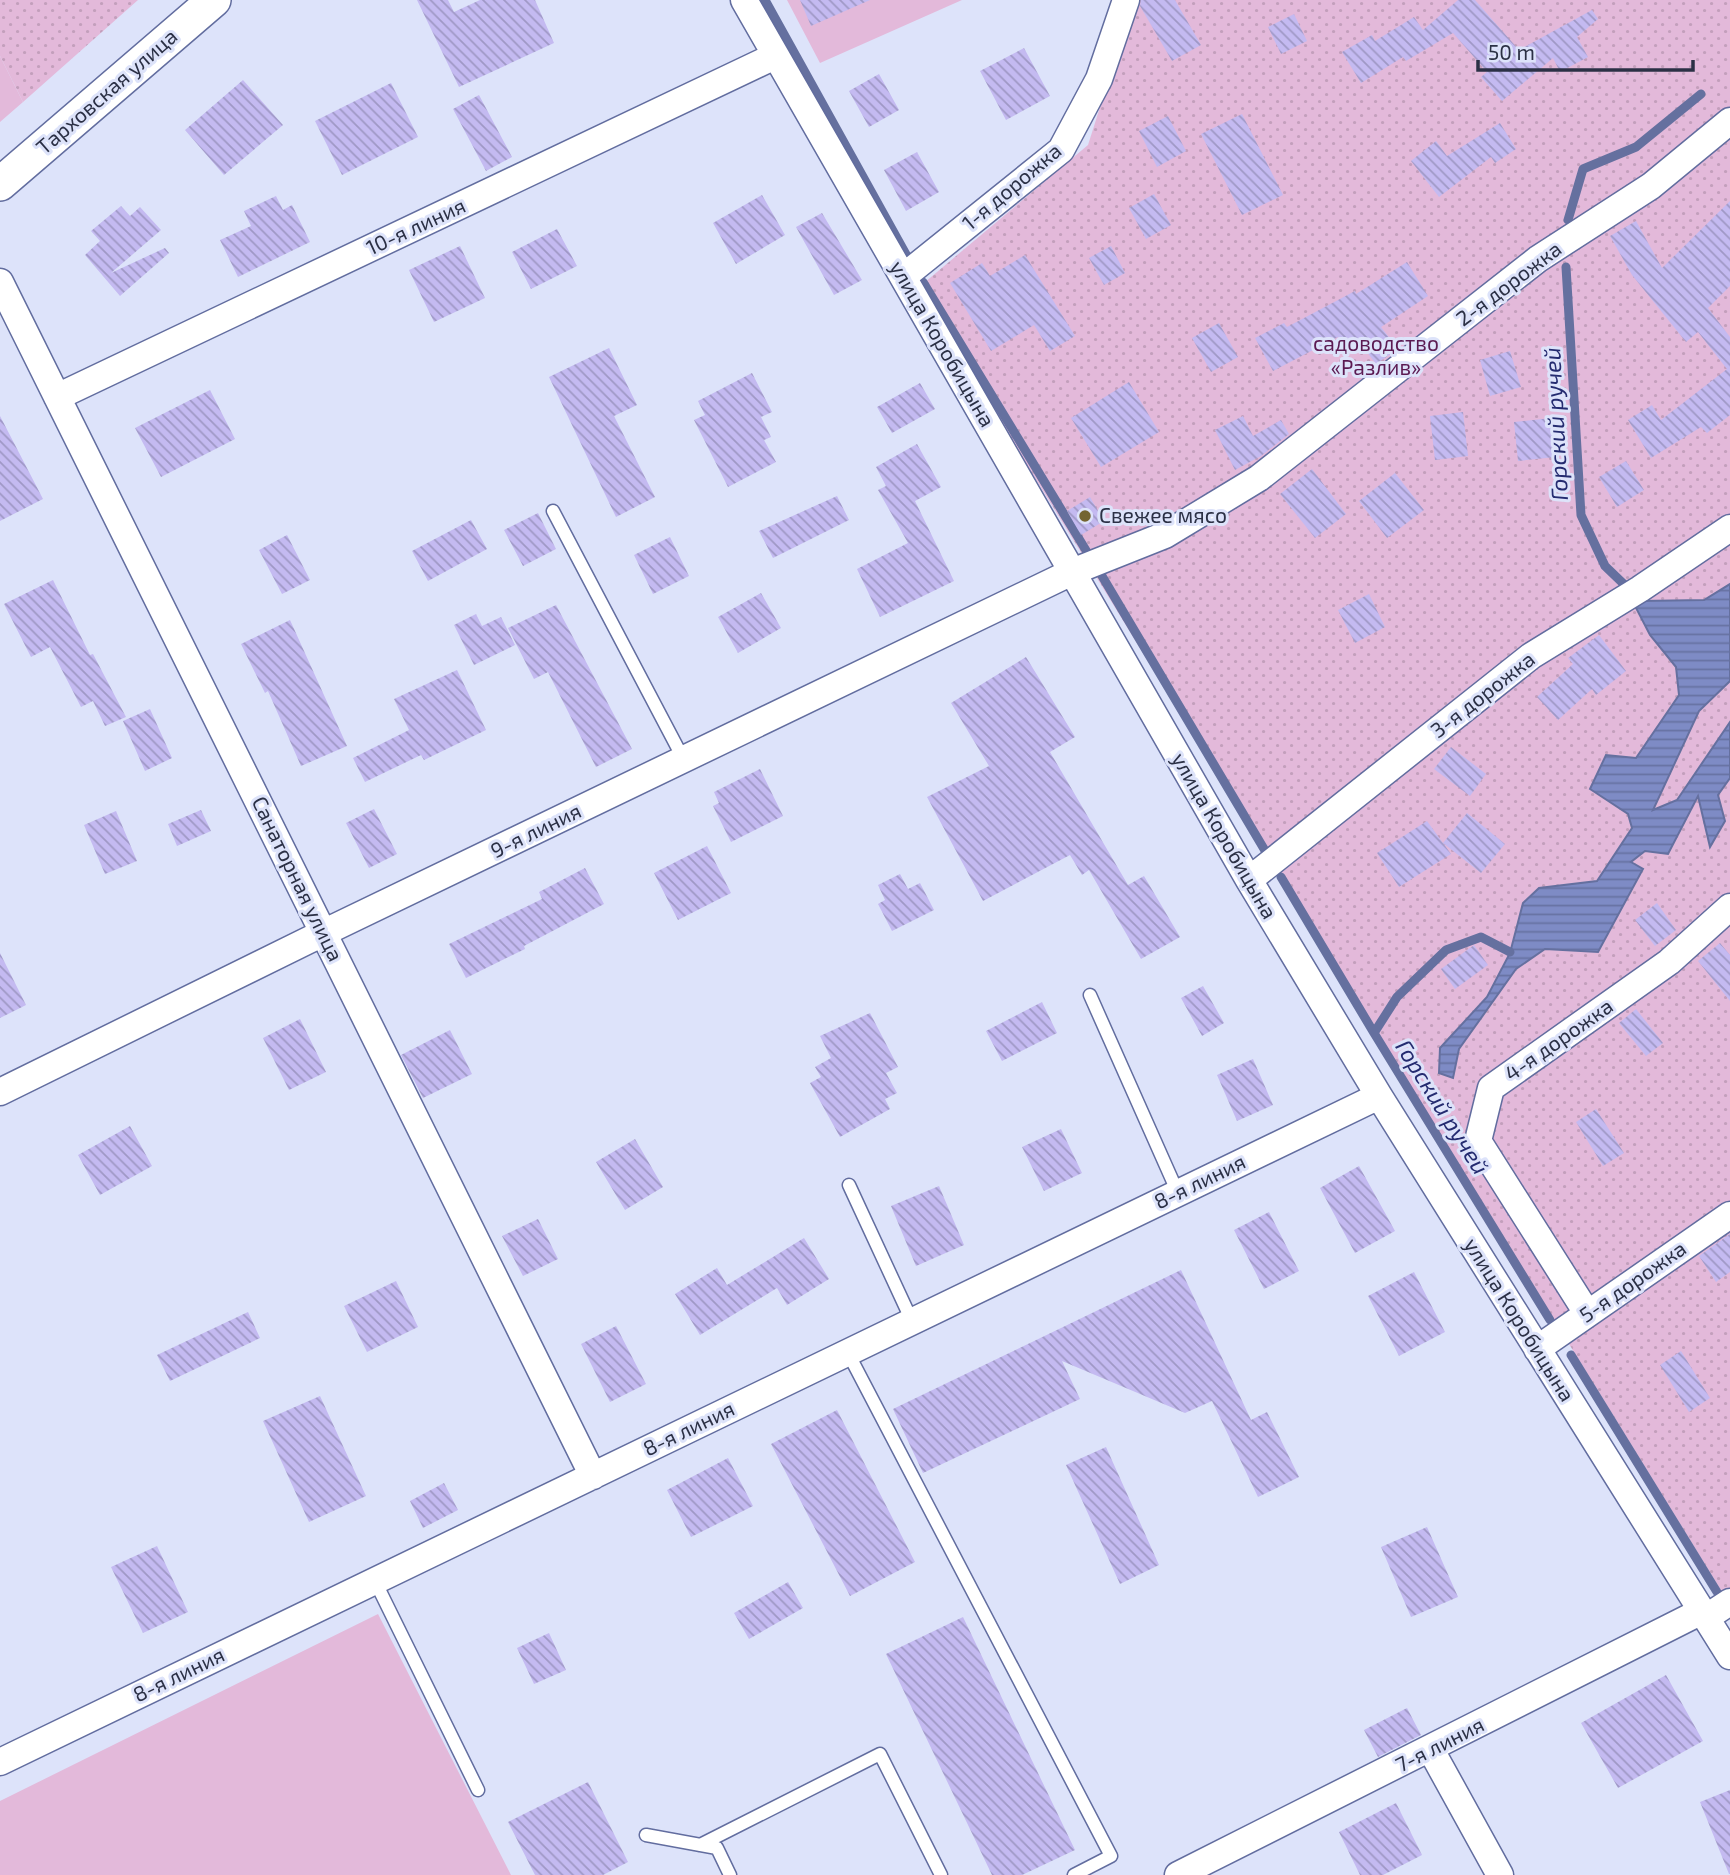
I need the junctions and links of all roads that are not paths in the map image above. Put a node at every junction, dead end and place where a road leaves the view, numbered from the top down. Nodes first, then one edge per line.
1 (214, 0) edge
2 (744, 0) edge
3 (1126, 0) edge
4 (775, 56) junction
5 (1730, 121) edge
6 (0, 184) edge
7 (903, 277) junction
8 (0, 282) edge
9 (57, 397) junction
10 (553, 511) dead end
11 (1730, 528) edge
12 (1072, 572) junction
13 (684, 760) junction
14 (1249, 880) junction
15 (1730, 907) edge
16 (323, 933) junction
17 (1090, 995) dead end
18 (0, 1092) edge
19 (1379, 1096) junction
20 (849, 1185) dead end
21 (1178, 1193) junction
22 (1730, 1215) edge
23 (1587, 1313) junction
24 (912, 1321) junction
25 (1537, 1349) junction
26 (848, 1353) junction
27 (593, 1476) junction
28 (375, 1580) junction
29 (1730, 1602) edge
30 (1704, 1615) junction
31 (1730, 1656) edge
32 (1431, 1750) junction
33 (0, 1762) edge
34 (478, 1790) dead end
35 (646, 1835) dead end
36 (700, 1845) junction
37 (730, 1875) edge
38 (941, 1875) edge
39 (1074, 1875) edge
40 (1178, 1875) edge
41 (1500, 1875) edge

1 - 6 street, Тарховская улица
2 - 4 street, улица Коробицына
3 - 7 street, 1-я дорожка
4 - 7 street, улица Коробицына
4 - 9 street, 10-я линия
5 - 12 street, 2-я дорожка
7 - 12 street, улица Коробицына
8 - 9 street, Санаторная улица
9 - 16 street, Санаторная улица
10 - 13 lane
11 - 14 street, 3-я дорожка
12 - 13 street, 9-я линия
12 - 14 street, улица Коробицына
13 - 16 street, 9-я линия
14 - 19 street, улица Коробицына
15 - 23 street, 4-я дорожка
16 - 18 street, 9-я линия
16 - 27 street, Санаторная улица
17 - 21 lane
19 - 21 street, 8-я линия
19 - 25 street, улица Коробицына
20 - 24 lane
21 - 24 street, 8-я линия
22 - 23 street, 5-я дорожка
23 - 25 street, 5-я дорожка
24 - 26 street, 8-я линия
25 - 30 street, улица Коробицына
26 - 27 street, 8-я линия
26 - 39 lane
27 - 28 street, 8-я линия
28 - 33 street, 8-я линия
28 - 34 lane
29 - 30 street, 7-я линия
30 - 31 street, улица Коробицына
30 - 32 street, 7-я линия
32 - 40 street, 7-я линия
32 - 41 street
35 - 36 lane
36 - 37 lane
36 - 38 lane

